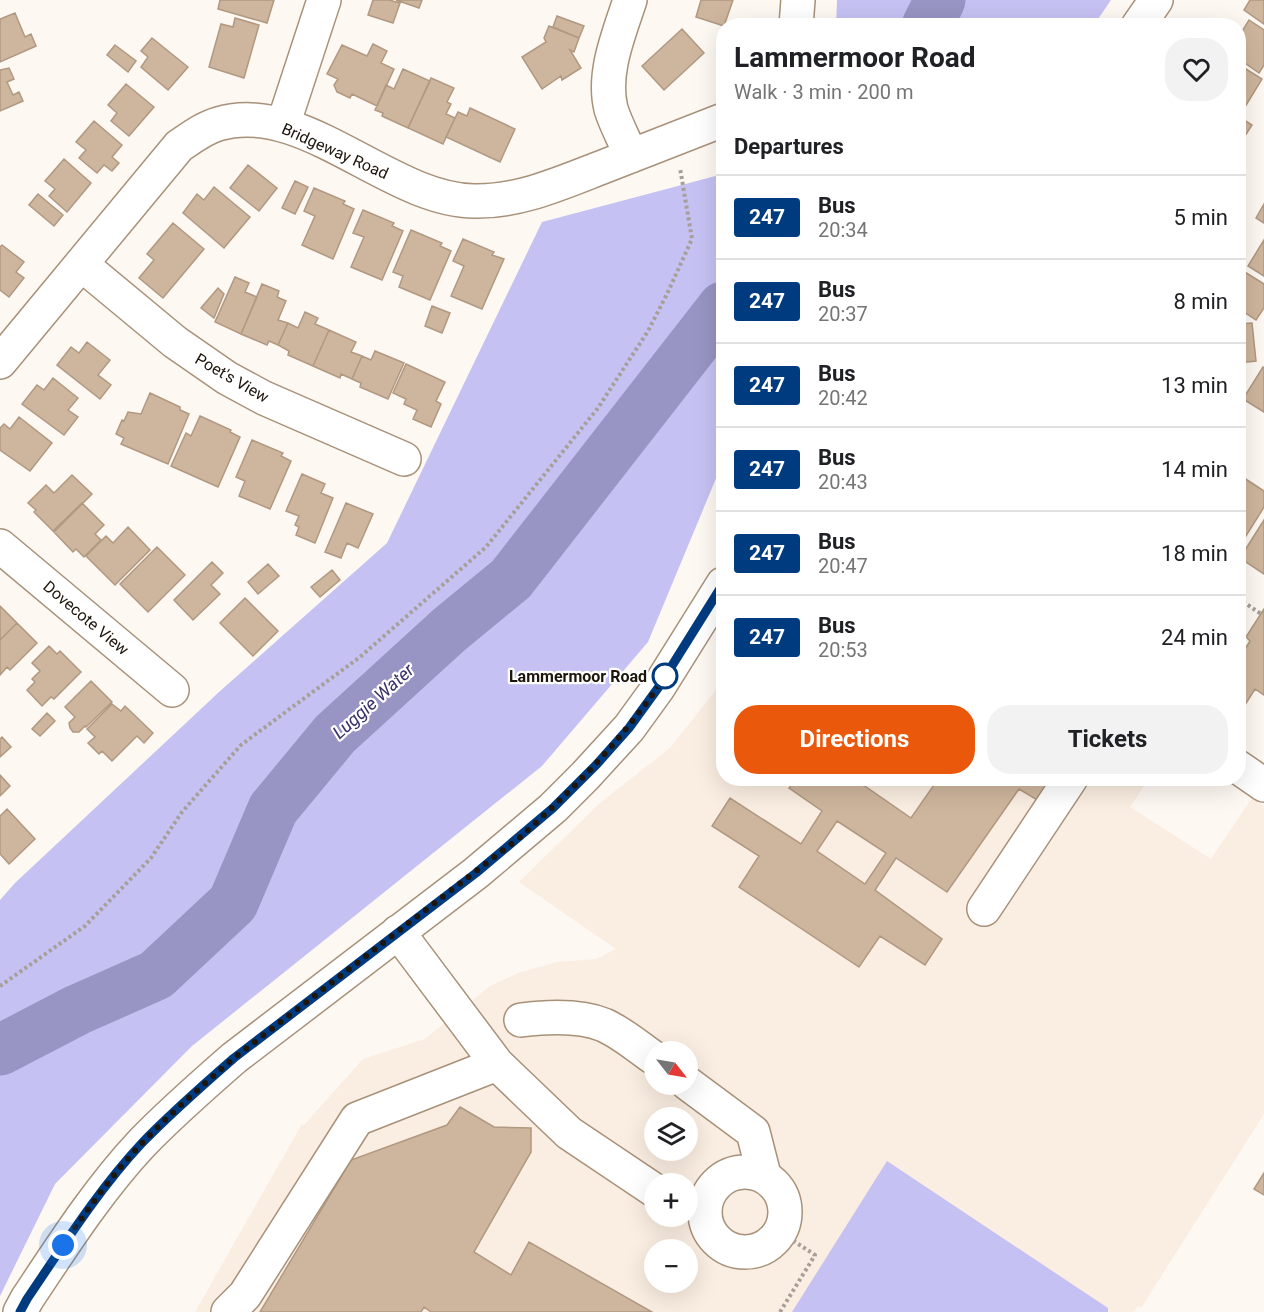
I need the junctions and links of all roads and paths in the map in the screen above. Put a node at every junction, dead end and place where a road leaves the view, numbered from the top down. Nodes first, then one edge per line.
1 (324, 0) edge
2 (630, 0) edge
3 (798, 0) edge
4 (1156, 0) edge
5 (797, 18) edge
6 (1144, 18) edge
7 (716, 123) edge
8 (283, 126) junction
9 (674, 139) junction
10 (631, 156) junction
11 (81, 264) junction
12 (0, 362) edge
13 (404, 459) dead end
14 (0, 546) edge
15 (716, 595) edge
16 (1246, 603) edge
17 (1262, 614) dead end
18 (172, 690) dead end
19 (1246, 773) edge
20 (1066, 786) edge
21 (1264, 786) edge
22 (984, 909) dead end
23 (398, 932) junction
24 (0, 986) edge
25 (521, 1020) dead end
26 (644, 1052) edge
27 (497, 1064) junction
28 (698, 1091) edge
29 (764, 1175) junction
30 (644, 1183) edge
31 (698, 1220) edge
32 (780, 1232) junction
33 (20, 1312) edge
34 (228, 1312) edge
35 (780, 1312) edge

1 - 8 street
2 - 10 street
3 - 5 street
4 - 6 street
7 - 9 street, Bridgeway Road
8 - 10 street, Bridgeway Road
8 - 11 street, Bridgeway Road
9 - 10 street, Bridgeway Road
9 - 24 path
11 - 12 street, Bridgeway Road
11 - 13 street, Poet's View
14 - 18 street, Dovecote View
15 - 23 street
16 - 17 path
19 - 21 street
20 - 22 street
23 - 27 street
23 - 33 street
25 - 26 street
27 - 30 street
27 - 34 street
28 - 29 street
29 - 31 street
29 - 32 street
31 - 32 street
32 - 35 path

